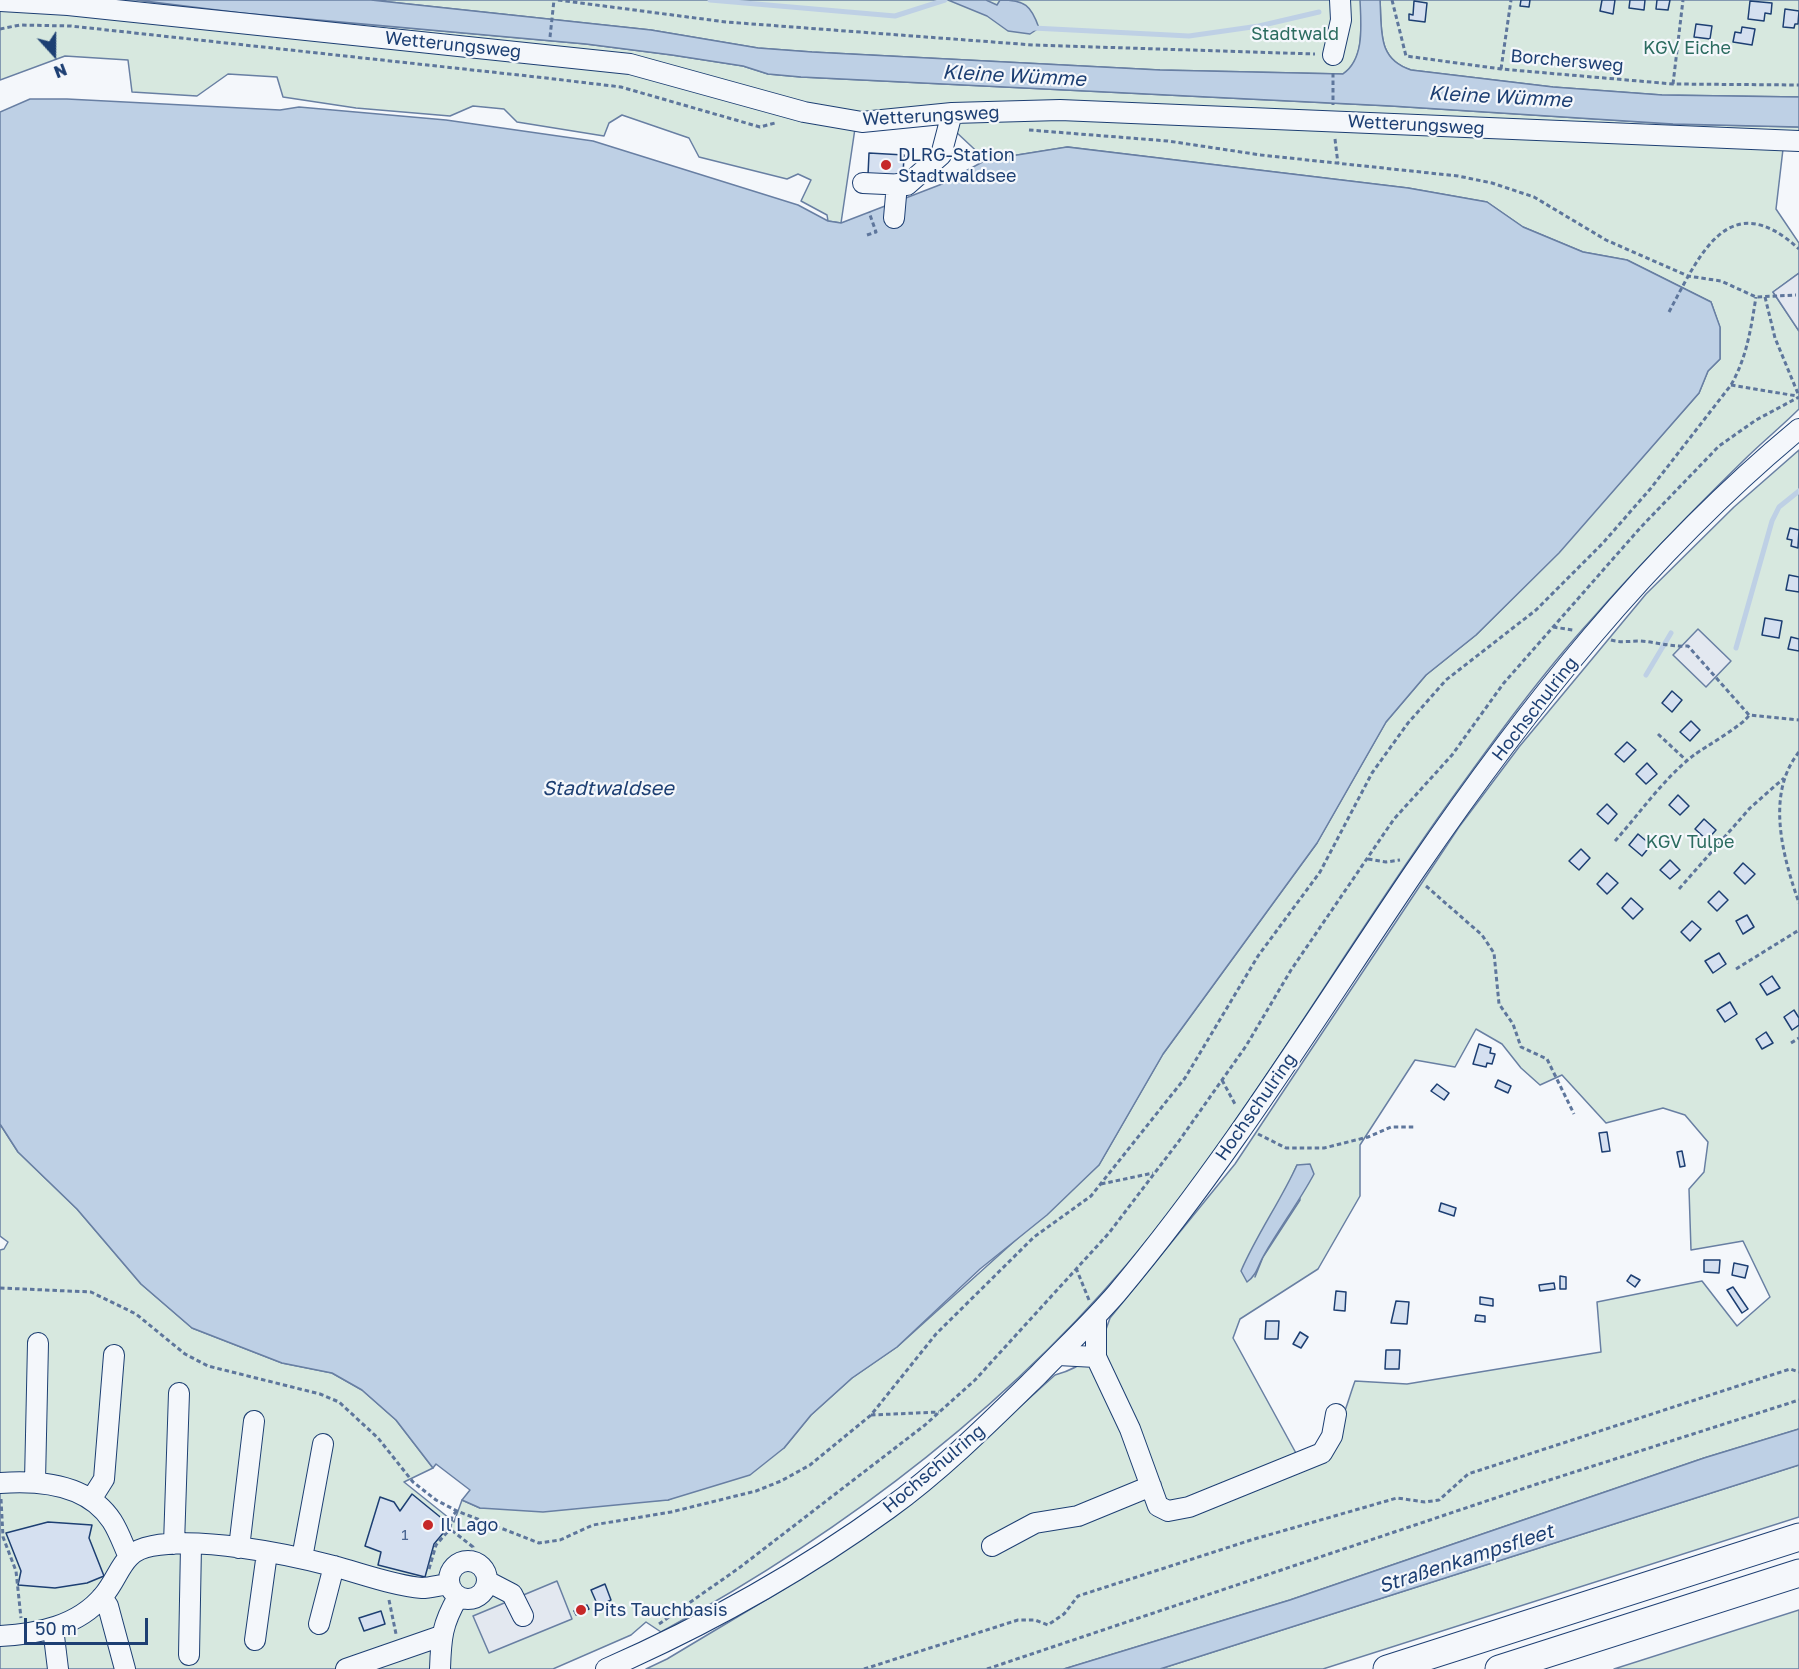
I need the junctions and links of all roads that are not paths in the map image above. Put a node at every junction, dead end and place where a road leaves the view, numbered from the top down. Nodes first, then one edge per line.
1 (1341, 0) edge
2 (0, 1) edge
3 (1333, 61) road end
4 (952, 113) junction
5 (1799, 141) edge
6 (863, 183) dead end
7 (897, 184) junction
8 (894, 218) dead end
9 (1799, 429) edge
10 (1096, 1317) junction
11 (38, 1343) dead end
12 (114, 1355) dead end
13 (1058, 1355) junction
14 (1096, 1357) junction
15 (179, 1393) dead end
16 (1336, 1414) dead end
17 (254, 1421) dead end
18 (323, 1444) dead end
19 (35, 1481) junction
20 (0, 1483) edge
21 (1151, 1486) junction
22 (92, 1498) junction
23 (1799, 1537) edge
24 (183, 1545) junction
25 (992, 1546) dead end
26 (239, 1548) junction
27 (267, 1552) junction
28 (128, 1555) junction
29 (302, 1558) junction
30 (334, 1566) junction
31 (1799, 1573) edge
32 (487, 1581) junction
33 (453, 1590) junction
34 (102, 1597) junction
35 (523, 1616) dead end
36 (319, 1624) dead end
37 (53, 1628) junction
38 (0, 1636) edge
39 (441, 1636) junction
40 (255, 1640) dead end
41 (189, 1655) dead end
42 (58, 1669) edge
43 (125, 1669) edge
44 (345, 1669) edge
45 (440, 1669) edge
46 (606, 1669) edge
47 (1387, 1669) edge
48 (1498, 1669) edge

1 - 3 street
2 - 4 street, Wetterungsweg
4 - 5 street, Wetterungsweg
4 - 7 street
6 - 7 street
7 - 8 street
9 - 10 street, Hochschulring
10 - 13 street, Hochschulring
10 - 14 street
11 - 19 street
12 - 22 street
13 - 14 street
13 - 46 street, Hochschulring
14 - 21 street
15 - 24 street
16 - 21 street
17 - 26 street
18 - 29 street
19 - 20 street
19 - 22 street
21 - 25 street
22 - 28 street
23 - 47 highway
24 - 26 street
24 - 28 street
24 - 41 street
26 - 27 street
27 - 29 street
27 - 40 street
28 - 34 street
29 - 30 street
30 - 33 street
30 - 36 street
31 - 48 highway
32 - 33 street
32 - 33 street
32 - 35 street
33 - 39 street
34 - 37 street
34 - 43 street
37 - 38 street
37 - 42 street
39 - 44 street
39 - 45 street

